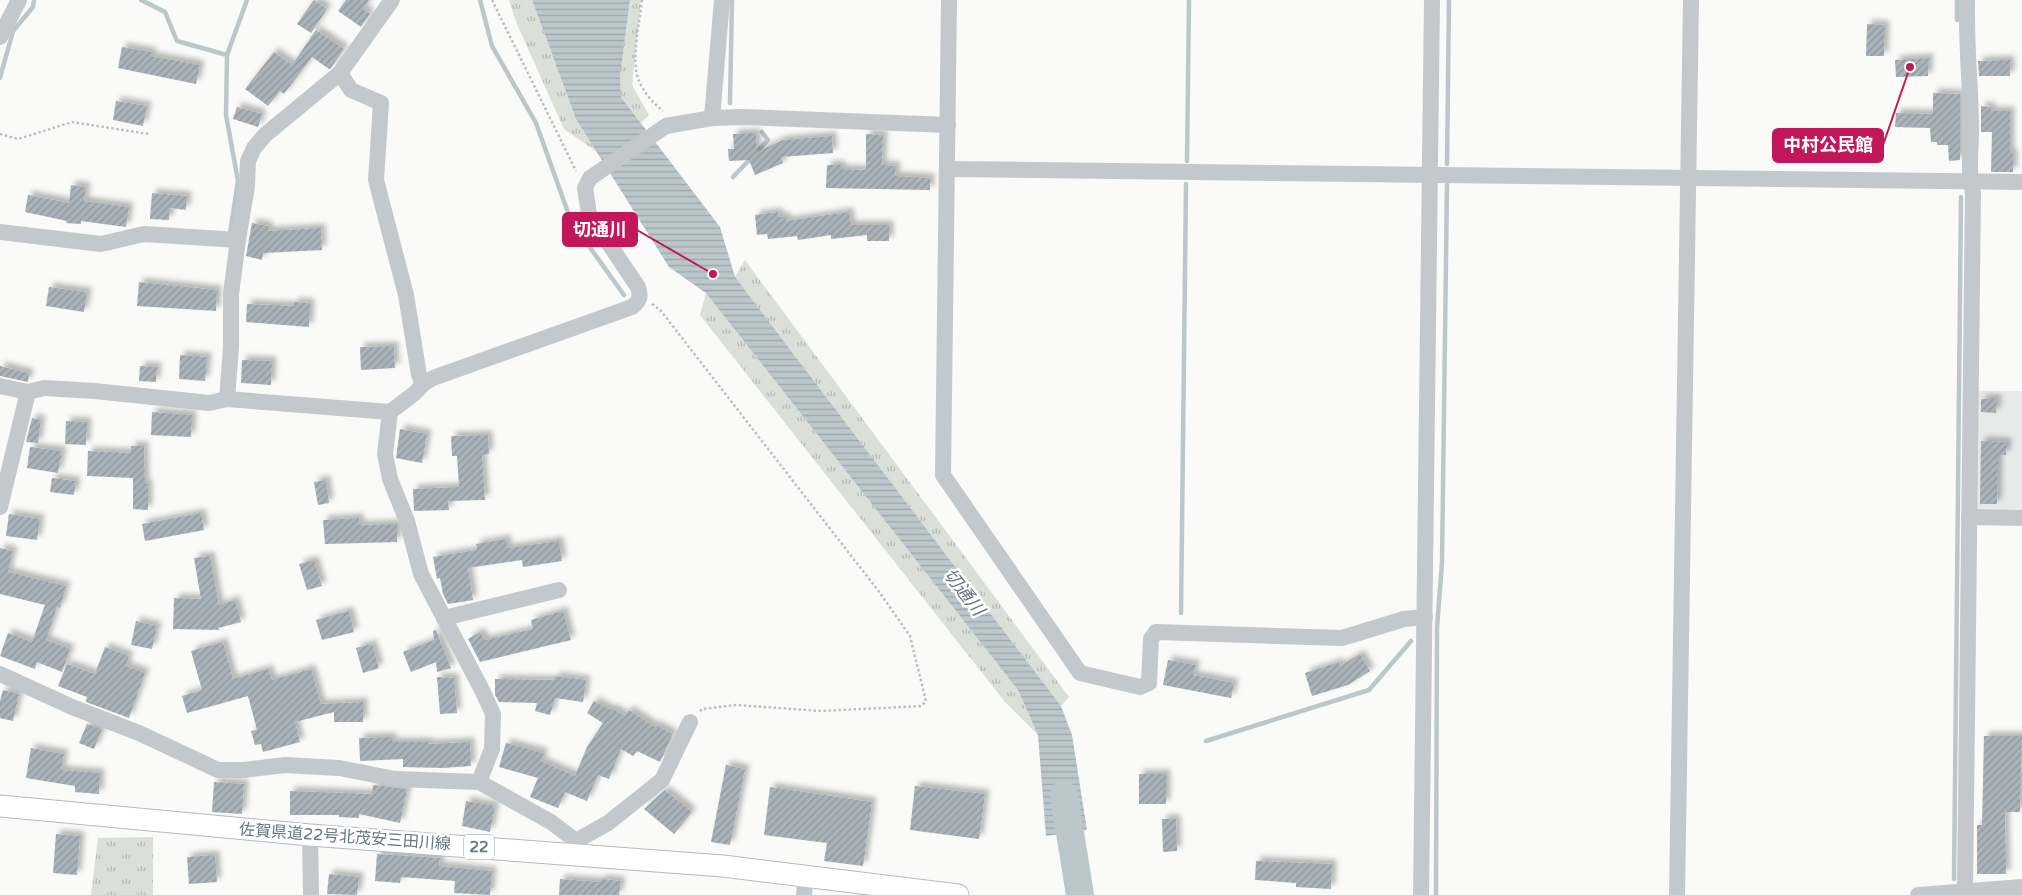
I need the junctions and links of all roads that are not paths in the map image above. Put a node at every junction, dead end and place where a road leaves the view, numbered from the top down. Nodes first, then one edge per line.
1 (19, 0) edge
2 (392, 0) edge
3 (722, 0) edge
4 (949, 0) edge
5 (1432, 0) edge
6 (1691, 0) edge
7 (1966, 0) edge
8 (0, 37) edge
9 (340, 73) junction
10 (712, 118) junction
11 (948, 126) junction
12 (948, 169) junction
13 (1430, 175) junction
14 (1689, 178) junction
15 (1970, 181) junction
16 (2022, 182) edge
17 (0, 232) edge
18 (238, 240) junction
19 (423, 384) junction
20 (0, 386) edge
21 (28, 392) junction
22 (227, 399) junction
23 (390, 412) junction
24 (0, 507) edge
25 (1969, 517) junction
26 (2022, 518) edge
27 (559, 590) dead end
28 (1425, 617) junction
29 (444, 618) junction
30 (0, 674) edge
31 (690, 722) road end
32 (479, 782) junction
33 (0, 806) edge
34 (310, 835) junction
35 (577, 848) junction
36 (805, 885) edge
37 (2022, 887) edge
38 (1965, 891) junction
39 (311, 895) edge
40 (958, 895) edge
41 (1421, 895) edge
42 (1677, 895) edge
43 (1918, 895) edge

1 - 8 street
2 - 9 street
3 - 10 street
4 - 11 street
5 - 13 street
6 - 14 street
7 - 15 street
9 - 18 street
9 - 19 street
10 - 11 street
10 - 19 street
11 - 12 street
12 - 13 street
12 - 28 street
13 - 14 street
13 - 28 street
14 - 15 street
14 - 42 street
15 - 16 street
15 - 25 street
17 - 18 street
18 - 22 street
19 - 23 street
20 - 21 street
21 - 22 street
21 - 24 street
22 - 23 street
23 - 29 street
25 - 26 street
25 - 38 street
27 - 29 street
28 - 41 street
29 - 32 street
30 - 32 street
31 - 35 street
32 - 35 street
33 - 34 main road, 佐賀県道22号北茂安三田川線 / 22
34 - 35 main road, 佐賀県道22号北茂安三田川線 / 22
34 - 39 street
35 - 36 main road, 佐賀県道22号北茂安三田川線 / 22
36 - 40 main road, 佐賀県道22号北茂安三田川線 / 22
37 - 38 street
38 - 43 street

